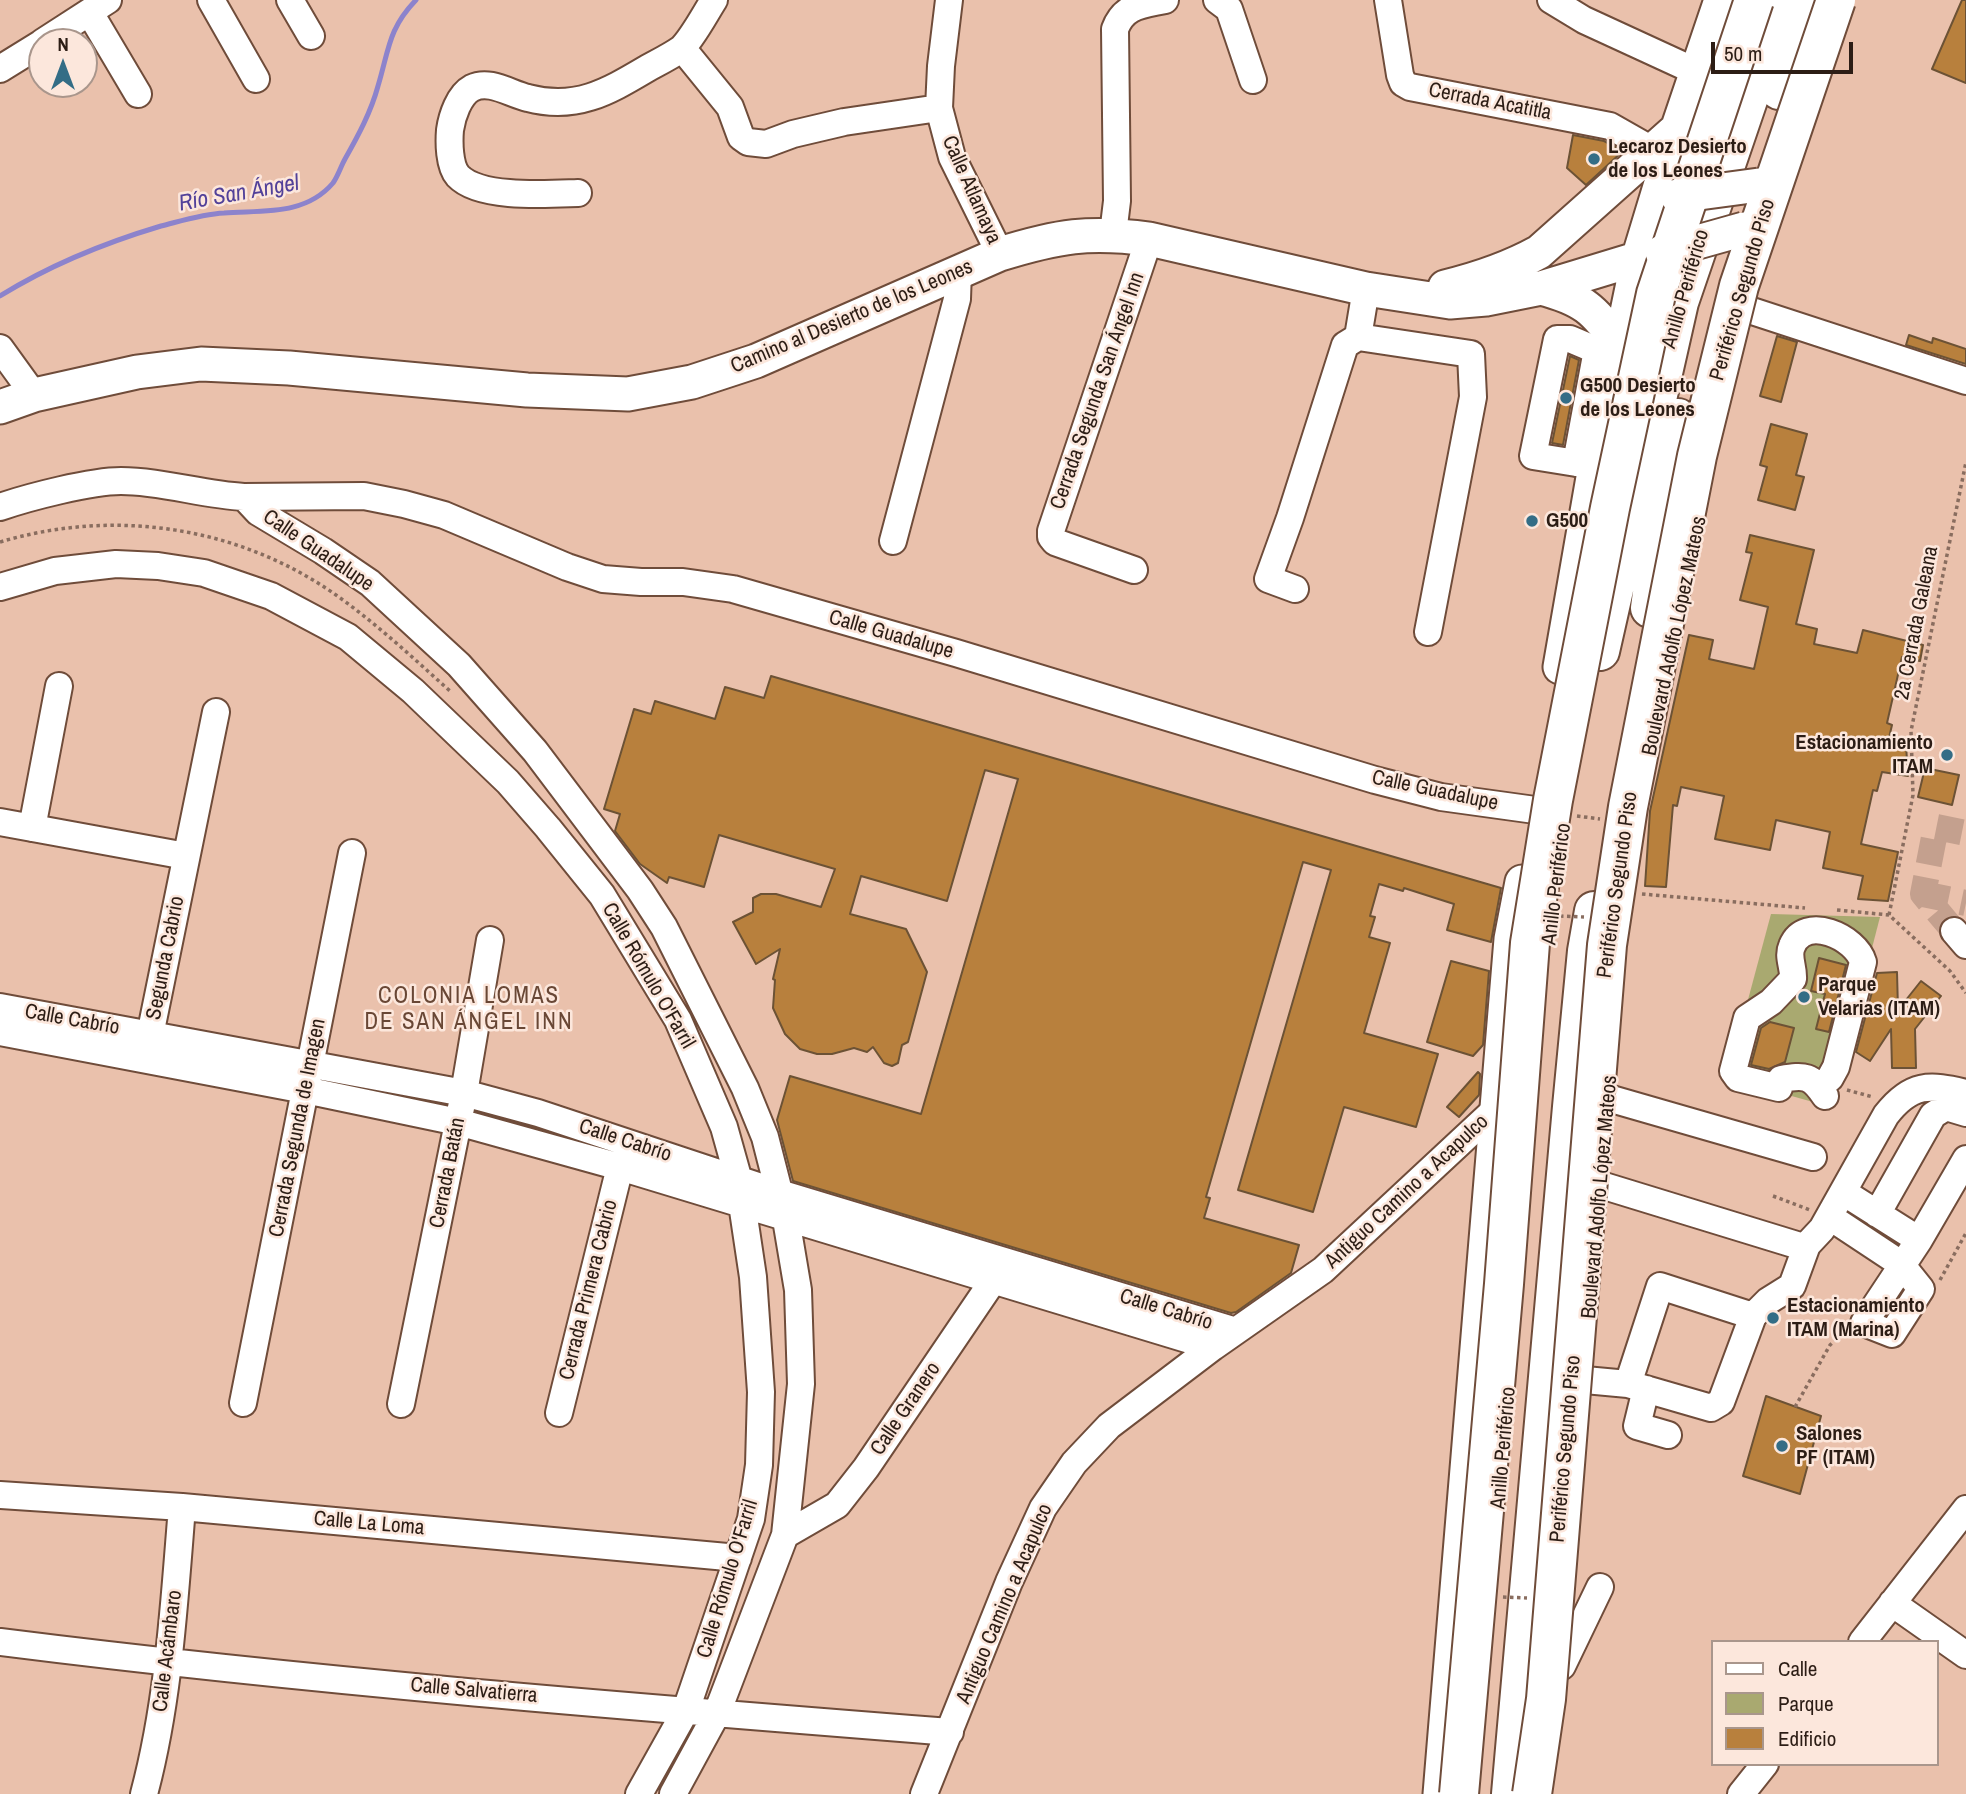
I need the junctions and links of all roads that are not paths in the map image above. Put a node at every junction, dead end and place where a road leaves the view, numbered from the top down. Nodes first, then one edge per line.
1 (211, 0) edge
2 (290, 0) edge
3 (714, 0) edge
4 (949, 0) edge
5 (1165, 0) edge
6 (1217, 0) edge
7 (1388, 0) edge
8 (1551, 0) edge
9 (1721, 0) edge
10 (1755, 0) edge
11 (1782, 0) edge
12 (1811, 0) edge
13 (1836, 0) edge
14 (1855, 0) edge
15 (99, 6) edge
16 (65, 28) edge
17 (311, 37) dead end
18 (682, 48) junction
19 (28, 51) edge
20 (0, 69) edge
21 (1698, 72) junction
22 (256, 79) dead end
23 (1253, 80) dead end
24 (138, 94) dead end
25 (939, 108) junction
26 (1678, 127) junction
27 (1654, 151) junction
28 (1775, 184) junction
29 (578, 193) dead end
30 (1667, 197) junction
31 (1778, 221) junction
32 (1113, 234) junction
33 (1149, 239) junction
34 (1000, 254) junction
35 (1650, 255) junction
36 (958, 271) junction
37 (1541, 288) junction
38 (1366, 289) junction
39 (1409, 295) junction
40 (1749, 310) junction
41 (1358, 337) junction
42 (0, 348) edge
43 (1611, 351) junction
44 (1966, 382) edge
45 (34, 395) junction
46 (0, 407) edge
47 (1586, 465) junction
48 (244, 497) junction
49 (0, 507) edge
50 (1667, 531) dead end
51 (893, 541) dead end
52 (1134, 570) dead end
53 (1655, 578) junction
54 (0, 587) edge
55 (1295, 589) dead end
56 (1428, 632) dead end
57 (59, 686) dead end
58 (216, 712) dead end
59 (1571, 747) dead end
60 (1557, 807) junction
61 (0, 822) edge
62 (32, 828) junction
63 (352, 853) dead end
64 (186, 856) junction
65 (490, 940) dead end
66 (0, 1007) edge
67 (0, 1032) edge
68 (148, 1046) junction
69 (311, 1063) junction
70 (305, 1090) junction
71 (1822, 1091) joint
72 (464, 1093) junction
73 (1966, 1093) edge
74 (1608, 1098) junction
75 (1497, 1108) junction
76 (1966, 1113) edge
77 (458, 1122) junction
78 (1813, 1157) dead end
79 (1966, 1159) edge
80 (620, 1167) junction
81 (738, 1177) junction
82 (1601, 1185) junction
83 (779, 1192) junction
84 (1843, 1192) junction
85 (743, 1205) junction
86 (1877, 1214) junction
87 (1830, 1217) junction
88 (786, 1219) junction
89 (1562, 1223) junction
90 (1919, 1240) junction
91 (1807, 1245) junction
92 (1000, 1271) junction
93 (1753, 1316) junction
94 (1236, 1331) junction
95 (1513, 1346) junction
96 (1213, 1347) junction
97 (1586, 1368) junction
98 (1637, 1386) junction
99 (243, 1403) dead end
100 (401, 1404) dead end
101 (559, 1413) dead end
102 (1668, 1435) dead end
103 (1466, 1476) junction
104 (0, 1495) edge
105 (182, 1507) junction
106 (1966, 1509) edge
107 (785, 1535) junction
108 (738, 1558) junction
109 (1600, 1587) dead end
110 (1892, 1603) junction
111 (1864, 1640) edge
112 (0, 1642) edge
113 (1966, 1655) edge
114 (170, 1663) junction
115 (1562, 1666) junction
116 (686, 1710) junction
117 (718, 1713) junction
118 (950, 1732) junction
119 (1763, 1766) edge
120 (144, 1794) edge
121 (639, 1794) edge
122 (673, 1794) edge
123 (924, 1794) edge
124 (1440, 1794) edge
125 (1459, 1794) edge
126 (1475, 1794) edge
127 (1511, 1794) edge
128 (1532, 1794) edge
129 (1550, 1794) edge
130 (1741, 1794) edge

1 - 22 street
2 - 17 street
3 - 18 street
4 - 25 street, Calle Atlamaya
5 - 32 street
6 - 23 street
7 - 27 street, Cerrada Acatitla
8 - 21 street
9 - 21 main road
10 - 125 highway, bridge
11 - 60 highway, Anillo Periférico
12 - 53 highway, Anillo Periférico
13 - 128 highway, Periférico Segundo Piso, bridge
14 - 28 main road, Boulevard Adolfo López Mateos
15 - 16 street
15 - 24 street
18 - 25 street
18 - 29 street
19 - 20 street
21 - 26 main road
25 - 34 street, Calle Atlamaya
26 - 27 main road, Camino al Desierto de los Leones
26 - 30 main road
27 - 39 main road, Camino al Desierto de los Leones
28 - 30 main road, bridge
28 - 31 main road, Boulevard Adolfo López Mateos
30 - 35 main road
31 - 35 main road, Camino al Desierto de los Leones, bridge
31 - 40 main road, Boulevard Adolfo López Mateos
32 - 33 main road, Camino al Desierto de los Leones
32 - 34 main road, Camino al Desierto de los Leones
33 - 38 main road, Camino al Desierto de los Leones
33 - 52 street, Cerrada Segunda San Ángel Inn
34 - 36 main road, Camino al Desierto de los Leones
35 - 37 main road, Camino al Desierto de los Leones
35 - 43 main road
36 - 45 main road, Camino al Desierto de los Leones
36 - 51 street
37 - 39 main road, Camino al Desierto de los Leones
37 - 43 main road
38 - 39 main road, Camino al Desierto de los Leones
38 - 41 street
40 - 44 street
40 - 74 main road, Boulevard Adolfo López Mateos
41 - 55 street
41 - 56 street
42 - 45 street
43 - 47 main road
43 - 47 street
45 - 46 main road, Camino al Desierto de los Leones
47 - 60 main road
48 - 49 street, Calle Guadalupe
48 - 60 street, Calle Guadalupe
48 - 83 street, Calle Guadalupe
50 - 53 highway
53 - 89 highway, Anillo Periférico
54 - 81 street, Calle Rómulo O'Farril
57 - 62 street
58 - 64 street, Segunda Cabrio
59 - 60 highway
60 - 75 main road
60 - 95 highway, Anillo Periférico
61 - 62 street
62 - 64 street
63 - 69 street, Cerrada Segunda de Imagen
64 - 68 street, Segunda Cabrio
65 - 72 street, Cerrada Batán
66 - 68 street, Calle Cabrío
67 - 68 street, Calle Cabrío
68 - 69 street, Calle Cabrío
68 - 70 street, Calle Cabrío
69 - 70 street, Cerrada Segunda de Imagen
69 - 72 street, Calle Cabrío
70 - 77 street, Calle Cabrío
70 - 99 street, Cerrada Segunda de Imagen
71 - 71 street
72 - 77 street, Cerrada Batán
72 - 81 street, Calle Cabrío
73 - 84 street
74 - 78 street
74 - 82 main road, Boulevard Adolfo López Mateos
75 - 94 street, Antiguo Camino a Acapulco
75 - 103 main road
76 - 86 street
77 - 80 street, Calle Cabrío
77 - 100 street, Cerrada Batán
79 - 90 street
80 - 85 street, Calle Cabrío
80 - 101 street, Cerrada Primera Cabrio
81 - 83 street, Calle Cabrío
81 - 85 street, Calle Rómulo O'Farril
82 - 91 street
82 - 97 main road, Boulevard Adolfo López Mateos
83 - 88 street, Calle Rómulo O'Farril
83 - 92 street, Calle Cabrío
84 - 86 street
84 - 87 street
85 - 88 street, Calle Cabrío
85 - 108 street, Calle Rómulo O'Farril
86 - 90 street
87 - 90 street
87 - 91 street
88 - 92 street, Calle Cabrío
88 - 107 street, Calle Rómulo O'Farril
89 - 97 highway
89 - 127 highway, Anillo Periférico
91 - 93 street
92 - 94 street, Calle Cabrío
92 - 96 street, Calle Cabrío
92 - 107 street, Calle Granero
93 - 98 street
93 - 98 street
94 - 96 street, Antiguo Camino a Acapulco
95 - 103 highway
95 - 126 highway, Anillo Periférico
96 - 118 street, Antiguo Camino a Acapulco
97 - 98 street
97 - 115 main road, Boulevard Adolfo López Mateos
98 - 102 street
103 - 124 main road
104 - 105 street, Calle La Loma
105 - 108 street, Calle La Loma
105 - 114 street, Calle Acámbaro
106 - 110 street
107 - 117 street, Calle Rómulo O'Farril
108 - 116 street, Calle Rómulo O'Farril
109 - 115 street
110 - 111 street
110 - 113 street
112 - 114 street, Calle Salvatierra
114 - 116 street, Calle Salvatierra
114 - 120 street, Calle Acámbaro
115 - 129 main road, Boulevard Adolfo López Mateos
116 - 117 street, Calle Salvatierra
116 - 121 street, Calle Rómulo O'Farril
117 - 118 street, Calle Salvatierra
117 - 122 street, Calle Rómulo O'Farril
118 - 123 street, Antiguo Camino a Acapulco
119 - 130 street

